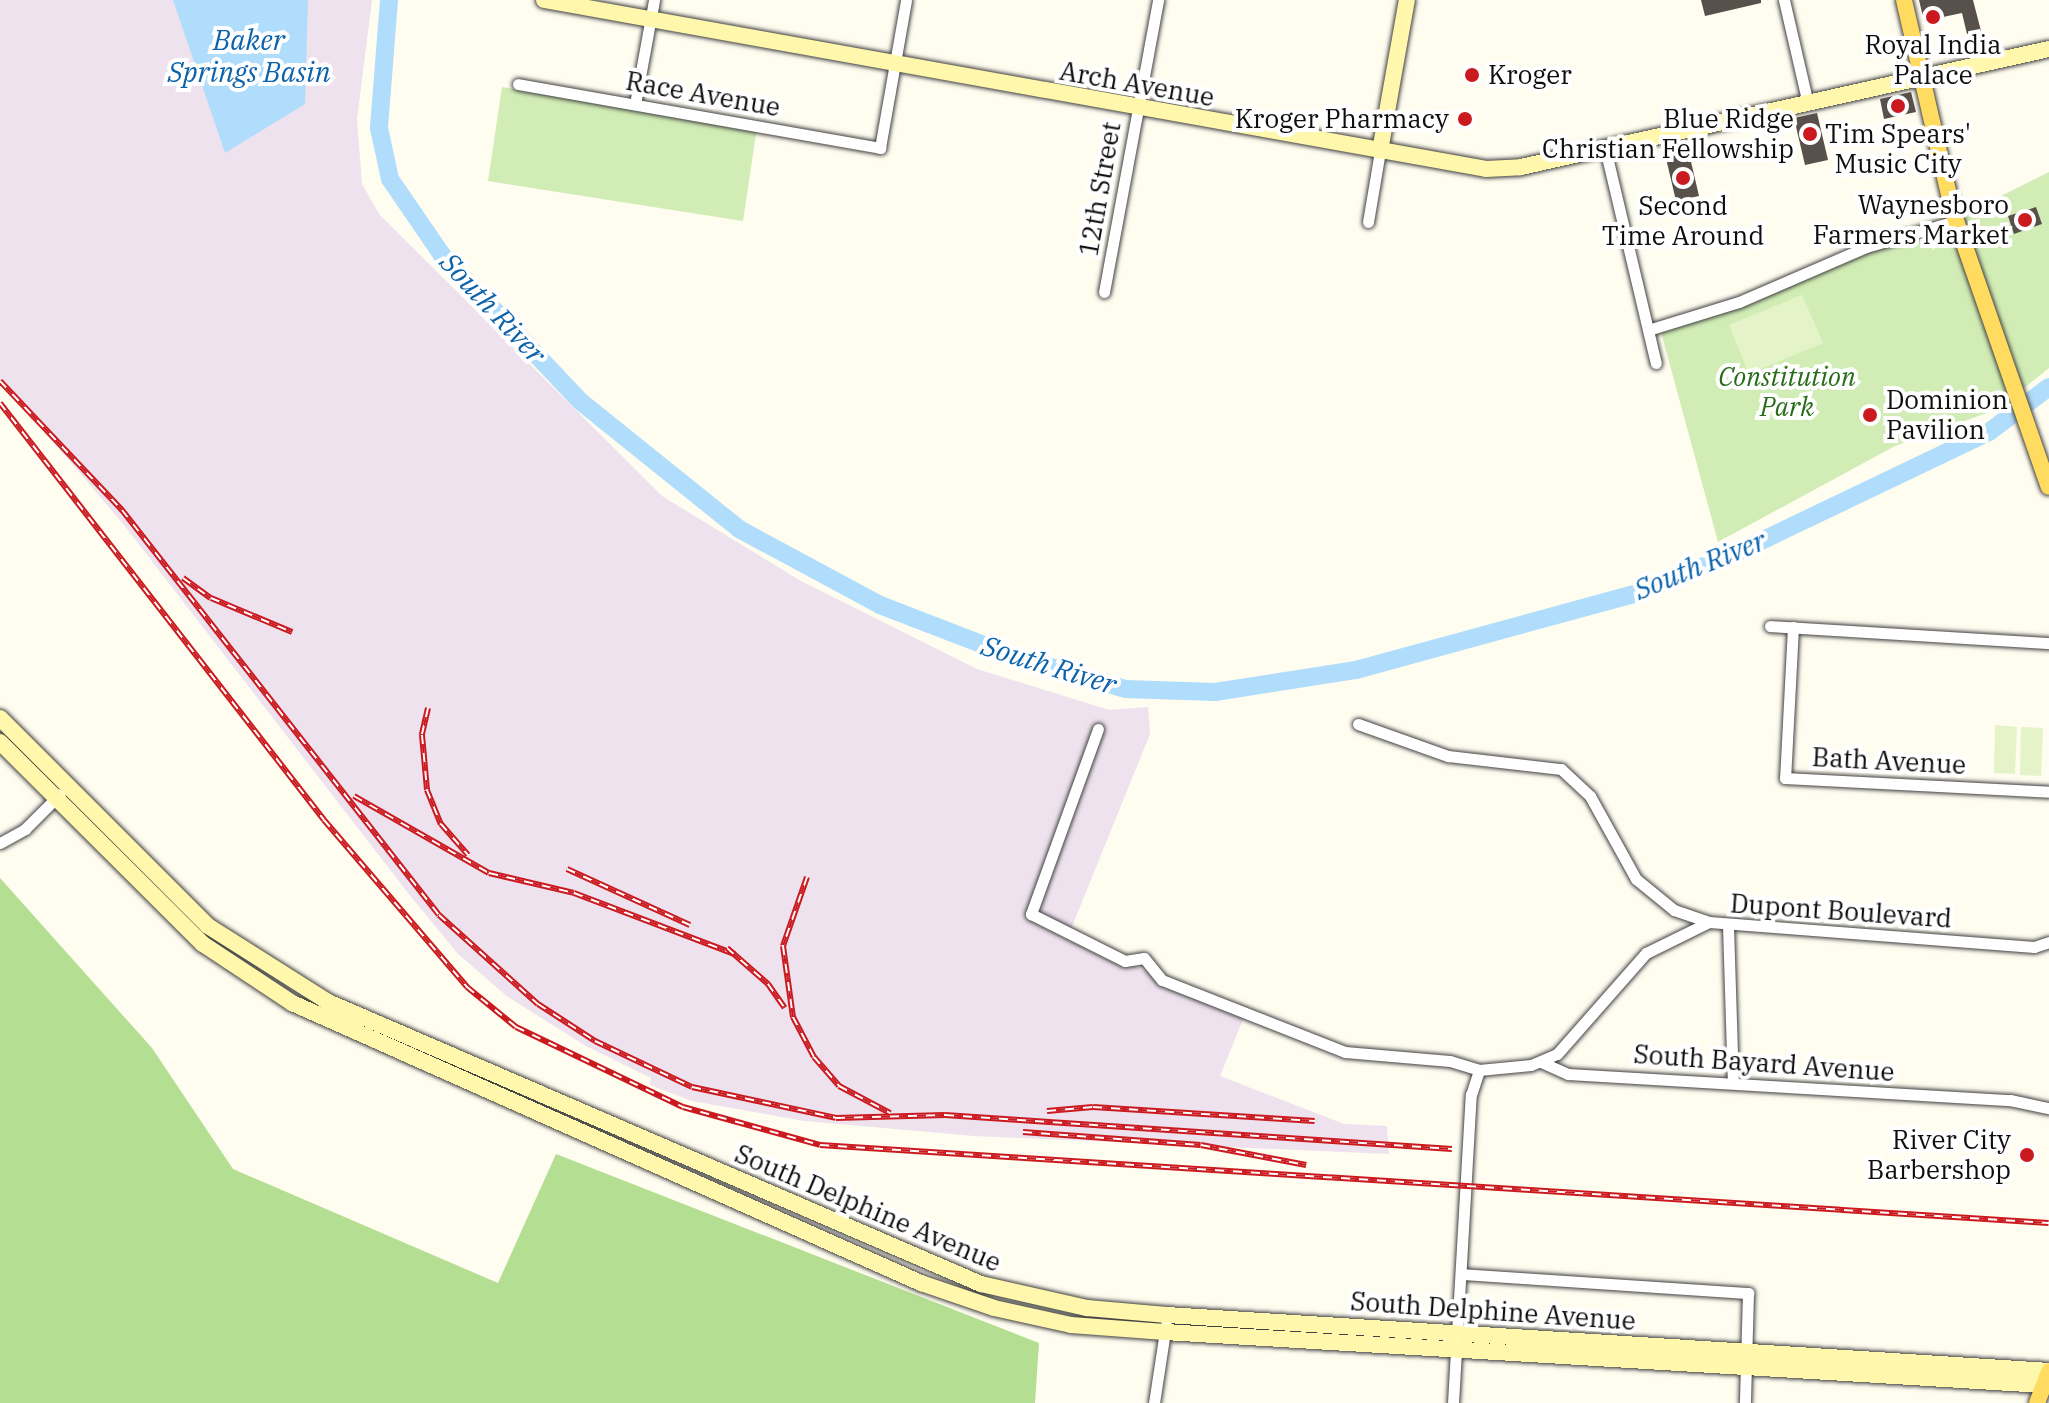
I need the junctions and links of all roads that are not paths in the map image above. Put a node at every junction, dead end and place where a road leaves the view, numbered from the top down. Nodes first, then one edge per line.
1 (544, 0) edge
2 (654, 0) edge
3 (906, 0) edge
4 (1158, 0) edge
5 (1407, 0) edge
6 (1784, 0) edge
7 (1904, 0) edge
8 (650, 23) junction
9 (2049, 49) edge
10 (894, 66) junction
11 (1921, 75) junction
12 (518, 84) dead end
13 (1807, 100) junction
14 (635, 104) junction
15 (1138, 108) junction
16 (1605, 148) junction
17 (1380, 151) junction
18 (1956, 221) junction
19 (1368, 222) dead end
20 (1104, 292) dead end
21 (1648, 330) junction
22 (1656, 363) dead end
23 (2049, 487) edge
24 (1770, 626) dead end
25 (1793, 627) junction
26 (2049, 643) edge
27 (0, 718) edge
28 (1358, 724) dead end
29 (1098, 729) dead end
30 (0, 742) edge
31 (2049, 792) edge
32 (61, 793) junction
33 (0, 843) edge
34 (1709, 922) junction
35 (1728, 926) junction
36 (2049, 942) edge
37 (1541, 1062) junction
38 (1479, 1070) junction
39 (1733, 1082) junction
40 (2049, 1108) edge
41 (1461, 1274) junction
42 (1166, 1323) junction
43 (1456, 1340) junction
44 (1748, 1351) junction
45 (2049, 1360) edge
46 (1747, 1369) junction
47 (2048, 1377) edge
48 (1154, 1403) edge
49 (1453, 1403) edge
50 (1745, 1403) edge
51 (2037, 1403) edge

1 - 8 main road, Arch Avenue
2 - 8 street
3 - 10 street
4 - 15 street, 12th Street
5 - 17 main road
6 - 13 street
7 - 11 main road
8 - 10 main road, Arch Avenue
8 - 14 street
9 - 11 main road, Arch Avenue
10 - 14 street, Race Avenue
10 - 15 main road, Arch Avenue
11 - 13 main road, Arch Avenue
11 - 18 main road
12 - 14 street, Race Avenue
13 - 16 main road, Arch Avenue
15 - 17 main road, Arch Avenue
15 - 20 street, 12th Street
16 - 17 main road, Arch Avenue
16 - 21 street
17 - 19 street
18 - 21 street
18 - 23 main road
21 - 22 street
24 - 25 street
25 - 26 street
25 - 31 street, Bath Avenue
27 - 32 main road, South Delphine Avenue
28 - 34 street
29 - 38 street, South Bayard Avenue
30 - 32 main road, South Delphine Avenue
32 - 33 street
32 - 42 main road, South Delphine Avenue
34 - 35 street, Dupont Boulevard
34 - 37 street, Dupont Boulevard
35 - 36 street, Dupont Boulevard
35 - 39 street
37 - 38 street, South Bayard Avenue
37 - 39 street, South Bayard Avenue
38 - 41 street
39 - 40 street, South Bayard Avenue
41 - 43 street
41 - 44 street
42 - 43 main road, South Delphine Avenue
42 - 48 street
43 - 44 main road, South Delphine Avenue
43 - 46 main road, South Delphine Avenue
43 - 49 street
44 - 46 street
44 - 47 main road, South Delphine Avenue
45 - 47 main road
46 - 47 main road, South Delphine Avenue
46 - 50 street
47 - 51 main road

